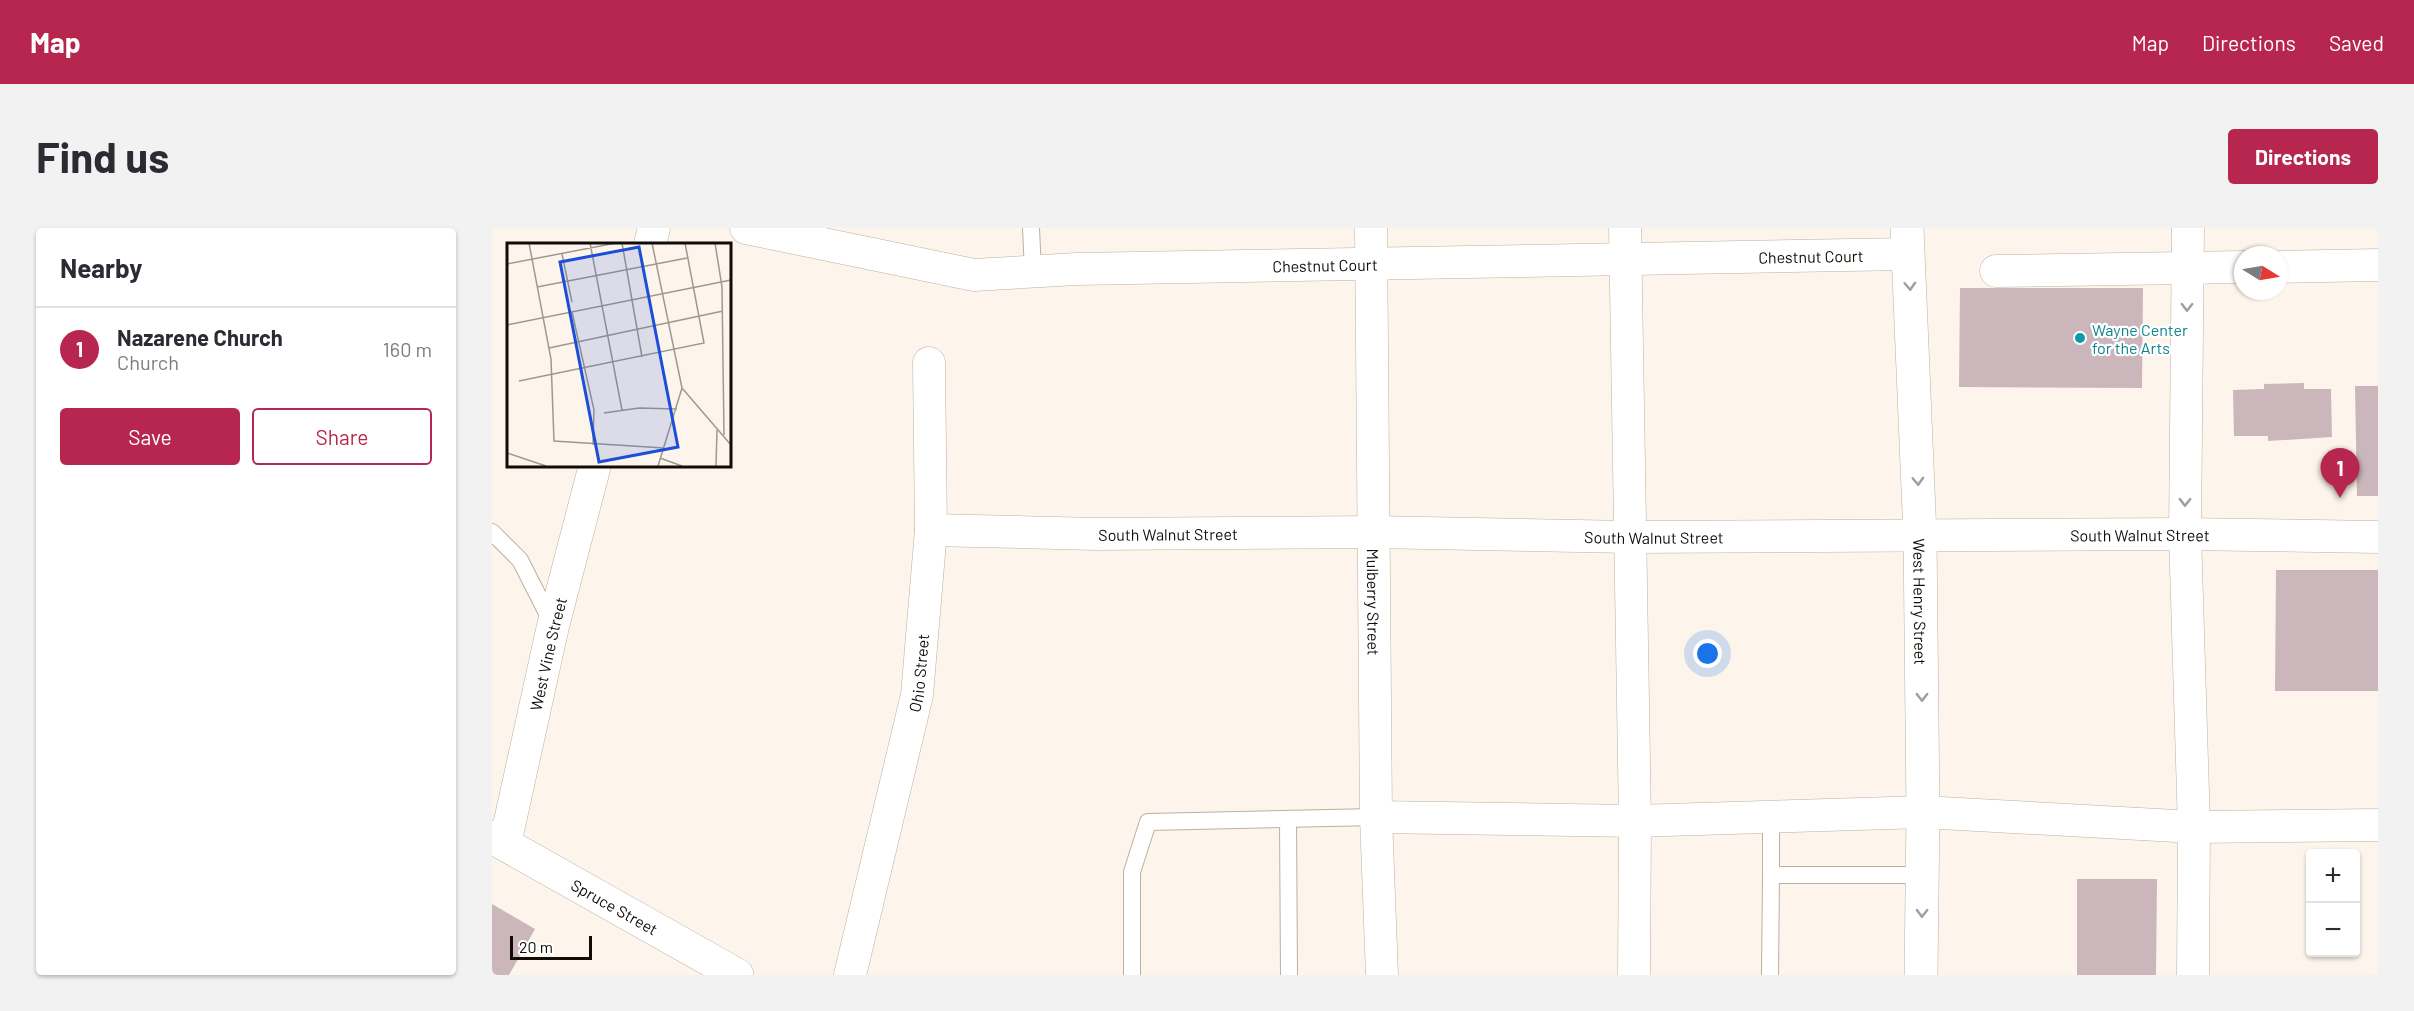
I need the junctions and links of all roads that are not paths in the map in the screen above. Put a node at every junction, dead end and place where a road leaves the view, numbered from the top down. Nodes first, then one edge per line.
1 (654, 228) edge
2 (746, 228) edge
3 (1031, 228) edge
4 (1371, 228) edge
5 (1625, 228) edge
6 (2188, 228) edge
7 (823, 236) edge
8 (1907, 241) edge
9 (650, 243) edge
10 (1625, 259) junction
11 (1371, 264) junction
12 (2378, 265) edge
13 (2234, 267) edge
14 (2288, 267) edge
15 (2187, 268) junction
16 (1033, 271) junction
17 (1996, 271) dead end
18 (929, 363) dead end
19 (595, 466) edge
20 (931, 530) junction
21 (492, 532) edge
22 (1374, 532) junction
23 (2185, 534) junction
24 (1920, 536) junction
25 (1631, 537) junction
26 (2378, 537) edge
27 (553, 626) junction
28 (1923, 812) junction
29 (1377, 815) junction
30 (1771, 817) junction
31 (1288, 819) junction
32 (1635, 821) junction
33 (2378, 825) edge
34 (2194, 827) junction
35 (498, 840) edge
36 (1771, 875) junction
37 (1922, 875) junction
38 (737, 975) edge
39 (850, 975) edge
40 (1132, 975) edge
41 (1289, 975) edge
42 (1382, 975) edge
43 (1634, 975) edge
44 (1770, 975) edge
45 (1921, 975) edge
46 (2193, 975) edge

1 - 9 street
2 - 7 street, Chestnut Court
3 - 16 lane
4 - 11 street, Mulberry Street
5 - 10 street
6 - 15 street
7 - 16 street, Chestnut Court
8 - 10 street, Chestnut Court
8 -> 24 street, West Henry Street
10 - 11 street, Chestnut Court
10 - 25 street
11 - 16 street, Chestnut Court
11 - 22 street, Mulberry Street
12 - 14 street
13 - 15 street
15 - 17 street
15 -> 23 street
18 - 20 street, Ohio Street
19 - 27 street, West Vine Street
20 - 22 street, South Walnut Street
20 - 39 street, Ohio Street
21 - 27 lane
22 - 25 street, South Walnut Street
22 - 29 street, Mulberry Street
23 - 24 street, South Walnut Street
23 - 26 street, South Walnut Street
23 - 34 street
24 - 25 street, South Walnut Street
24 -> 28 street, West Henry Street
25 - 32 street
27 - 35 street, West Vine Street
28 - 30 street
28 - 34 street
28 - 37 street, West Henry Street
29 - 31 lane
29 - 32 street
29 - 42 street, Mulberry Street
30 - 32 street
30 - 36 lane
31 - 40 lane
31 - 41 lane
32 - 43 street
33 - 34 street
34 - 46 street
35 - 38 street, Spruce Street
36 - 37 lane
36 - 44 lane
37 -> 45 street, West Henry Street

